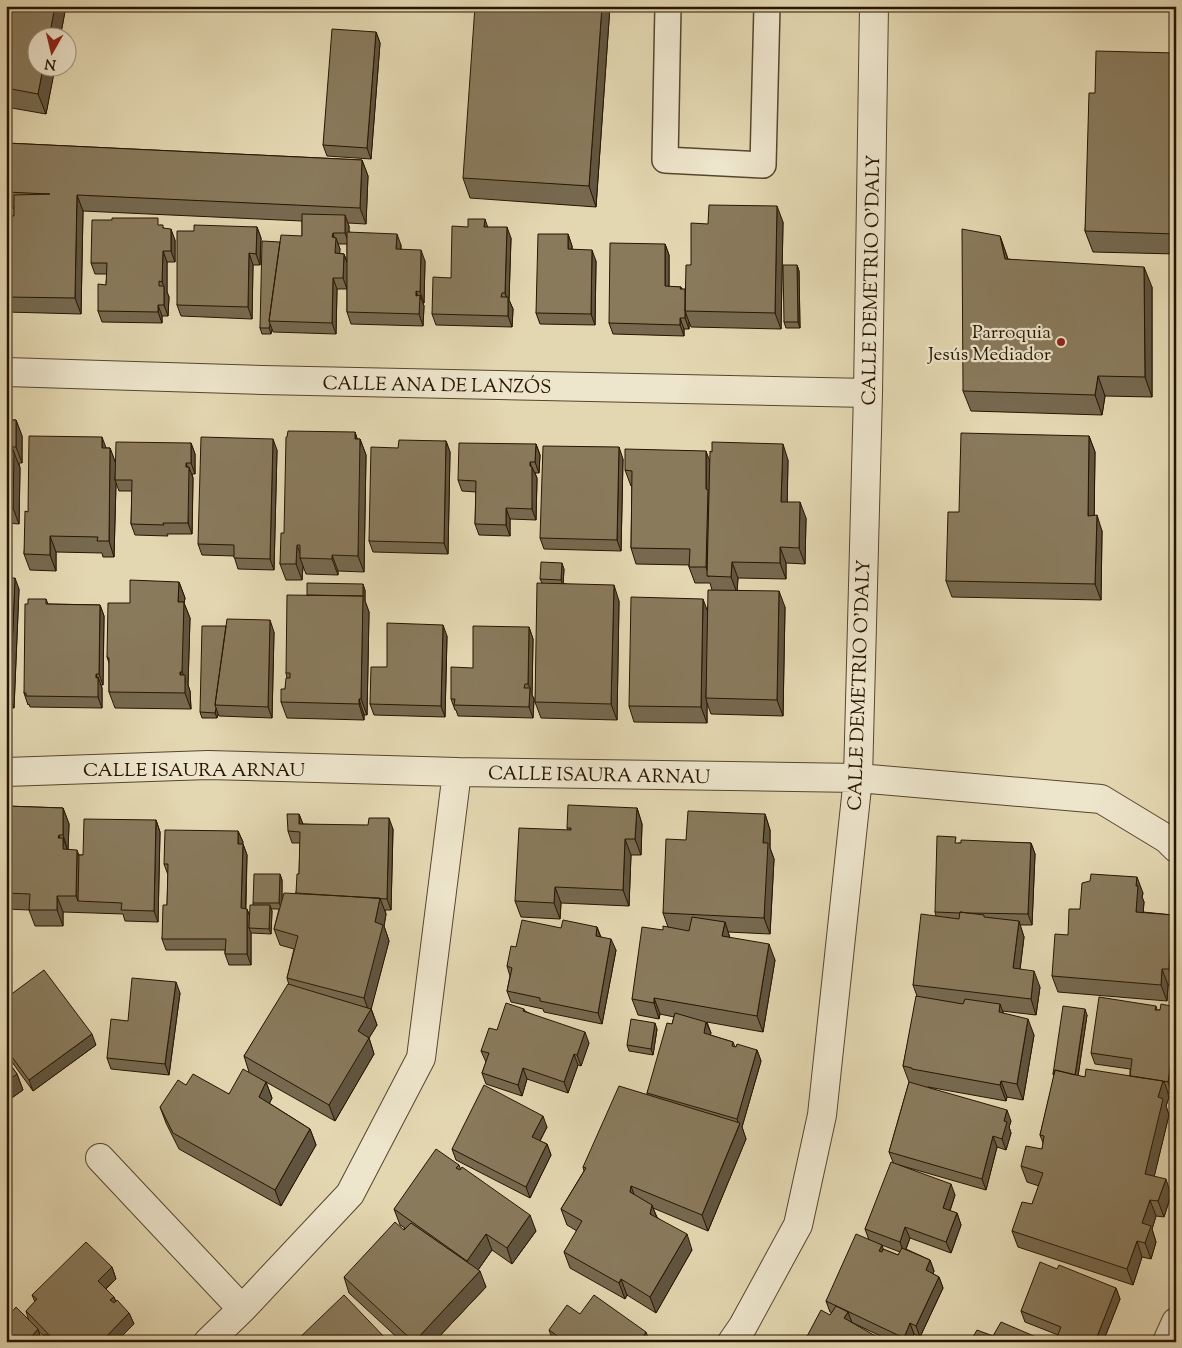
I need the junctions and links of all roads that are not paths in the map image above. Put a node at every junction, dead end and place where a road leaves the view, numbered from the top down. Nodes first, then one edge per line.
1 (668, 6) edge
2 (767, 6) edge
3 (874, 6) edge
4 (6, 372) edge
5 (868, 393) junction
6 (6, 772) edge
7 (457, 772) junction
8 (858, 778) junction
9 (1176, 848) edge
10 (100, 1158) dead end
11 (242, 1309) junction
12 (1176, 1322) edge
13 (208, 1342) edge
14 (732, 1342) edge
15 (1167, 1342) edge

1 - 2 lane
3 - 5 street, CALLE DEMETRIO O'DALY
4 - 5 street, CALLE ANA DE LANZÓS
5 - 8 street, CALLE DEMETRIO O'DALY
6 - 7 street, CALLE ISAURA ARNAU
7 - 8 street, CALLE ISAURA ARNAU
7 - 11 street
8 - 9 street, CALLE ISAURA ARNAU
8 - 14 street, CALLE DEMETRIO O'DALY
10 - 11 street
11 - 13 street
12 - 15 street

